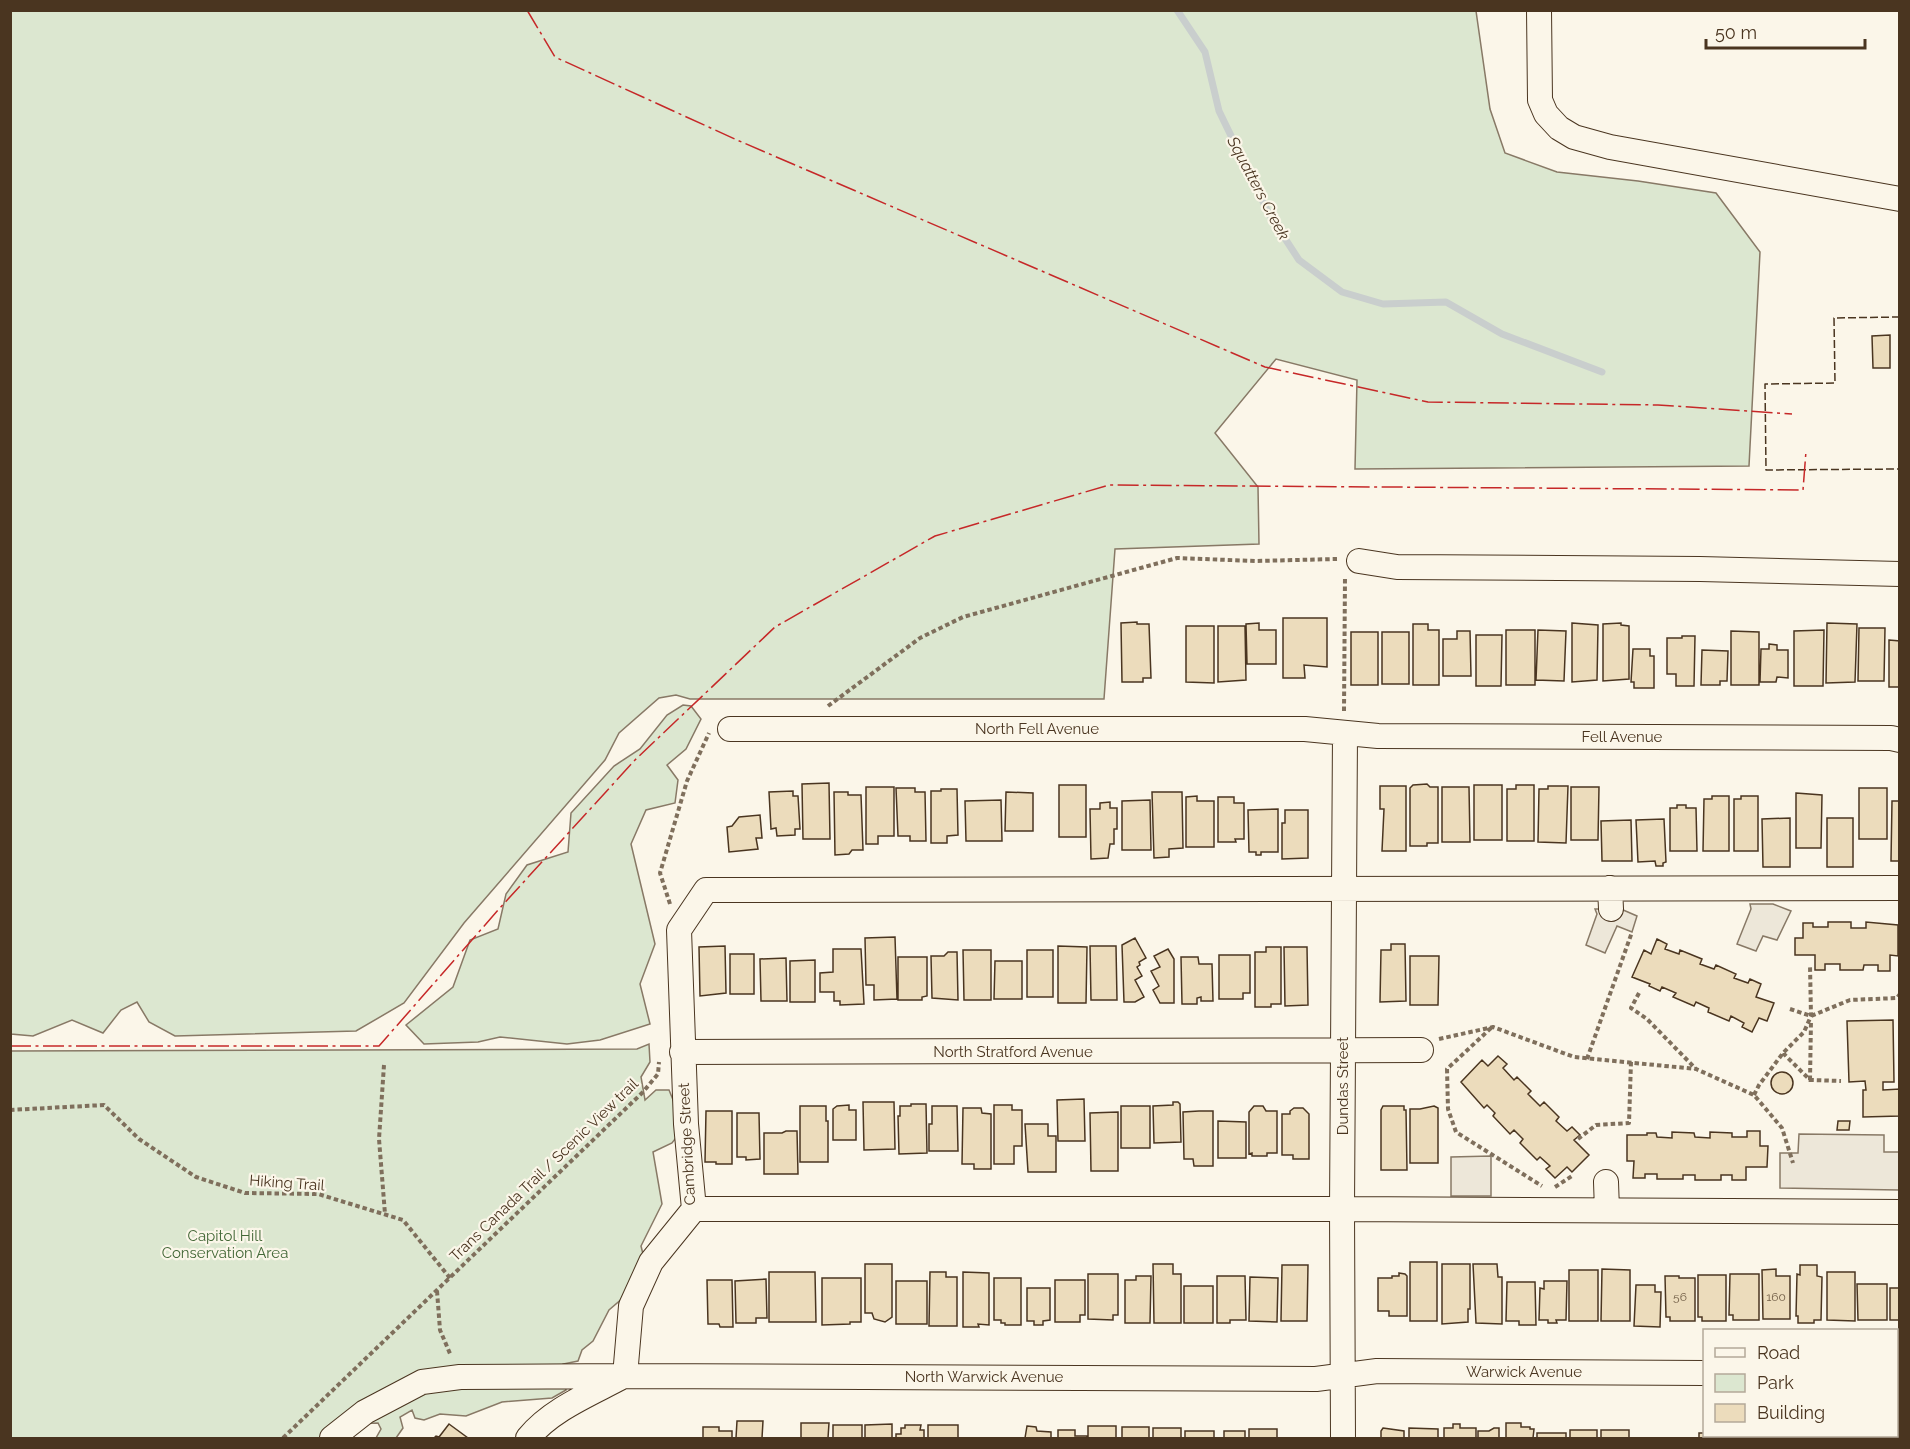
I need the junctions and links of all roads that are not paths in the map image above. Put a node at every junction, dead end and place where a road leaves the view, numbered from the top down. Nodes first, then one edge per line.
1 (1539, 10) edge
2 (1899, 199) edge
3 (1359, 561) road end
4 (1899, 574) edge
5 (1344, 726) junction
6 (722, 727) road end
7 (1899, 740) edge
8 (1344, 888) junction
9 (1899, 888) edge
10 (1421, 1050) road end
11 (671, 1052) junction
12 (1343, 1052) junction
13 (1606, 1182) dead end
14 (694, 1209) junction
15 (1342, 1209) junction
16 (1607, 1210) junction
17 (1899, 1212) edge
18 (1703, 1373) edge
19 (625, 1376) junction
20 (1343, 1376) junction
21 (332, 1438) edge
22 (528, 1438) edge
23 (1343, 1438) edge

1 - 2 street
3 - 4 street
5 - 6 street, North Fell Avenue
5 - 7 street, Fell Avenue
5 - 8 street, Dundas Street
8 - 9 street
8 - 11 street, Cambridge Street
8 - 12 street, Dundas Street
10 - 12 street, North Stratford Avenue
11 - 12 street, North Stratford Avenue
11 - 14 street, Cambridge Street
12 - 15 street, Dundas Street
13 - 16 street
14 - 15 street
14 - 19 street, Cambridge Street
15 - 16 street
15 - 20 street, Dundas Street
16 - 17 street
18 - 20 street, Warwick Avenue
19 - 20 street, North Warwick Avenue
19 - 21 street, North Warwick Avenue
19 - 22 street
20 - 23 street, Dundas Street

